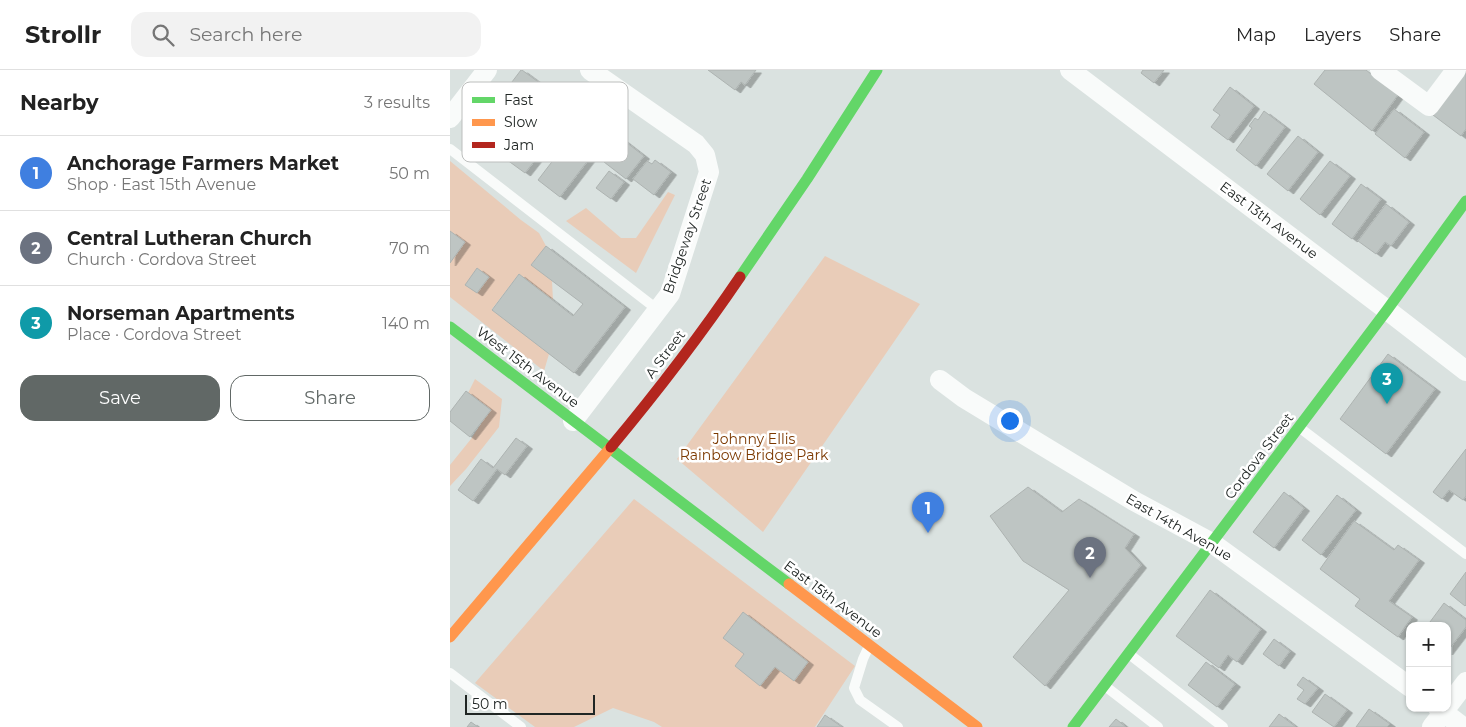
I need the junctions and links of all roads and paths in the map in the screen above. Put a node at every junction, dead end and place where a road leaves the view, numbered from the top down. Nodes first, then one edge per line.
1 (487, 70) edge
2 (590, 70) edge
3 (877, 70) edge
4 (1070, 70) edge
5 (1380, 70) edge
6 (1456, 70) edge
7 (478, 82) edge
8 (607, 82) edge
9 (628, 97) edge
10 (462, 102) edge
11 (450, 118) edge
12 (450, 149) edge
13 (462, 158) edge
14 (467, 162) edge
15 (1466, 201) edge
16 (658, 310) junction
17 (1387, 310) junction
18 (450, 327) edge
19 (1466, 371) edge
20 (940, 380) dead end
21 (580, 426) junction
22 (1299, 427) junction
23 (670, 495) joint
24 (1212, 543) junction
25 (1466, 554) edge
26 (450, 636) edge
27 (869, 645) junction
28 (1128, 654) junction
29 (450, 673) edge
30 (1466, 682) edge
31 (1406, 684) edge
32 (1104, 686) junction
33 (1442, 713) edge
34 (521, 727) edge
35 (898, 727) edge
36 (977, 727) edge
37 (1073, 727) edge
38 (1158, 727) edge
39 (1223, 727) edge
40 (1463, 727) edge

1 - 7 street
2 - 8 street, Bridgeway Street
3 - 26 main road, A Street
4 - 17 street, East 13th Avenue
5 - 6 street
9 - 16 street, Bridgeway Street
10 - 11 street
12 - 13 lane
14 - 16 lane
15 - 17 main road, Cordova Street
16 - 21 street, Bridgeway Street
17 - 19 street, East 13th Avenue
17 - 22 main road, Cordova Street
18 - 21 main road, West 15th Avenue
20 - 24 street, East 14th Avenue
21 - 23 main road, West 15th Avenue
22 - 24 main road, Cordova Street
22 - 25 lane
23 - 27 main road, East 15th Avenue
24 - 28 main road, Cordova Street
24 - 31 street, East 14th Avenue
27 - 35 lane
27 - 36 main road, East 15th Avenue
28 - 32 main road, Cordova Street
28 - 39 lane
29 - 34 lane
30 - 33 street
32 - 37 main road, Cordova Street
32 - 38 lane
33 - 40 street

